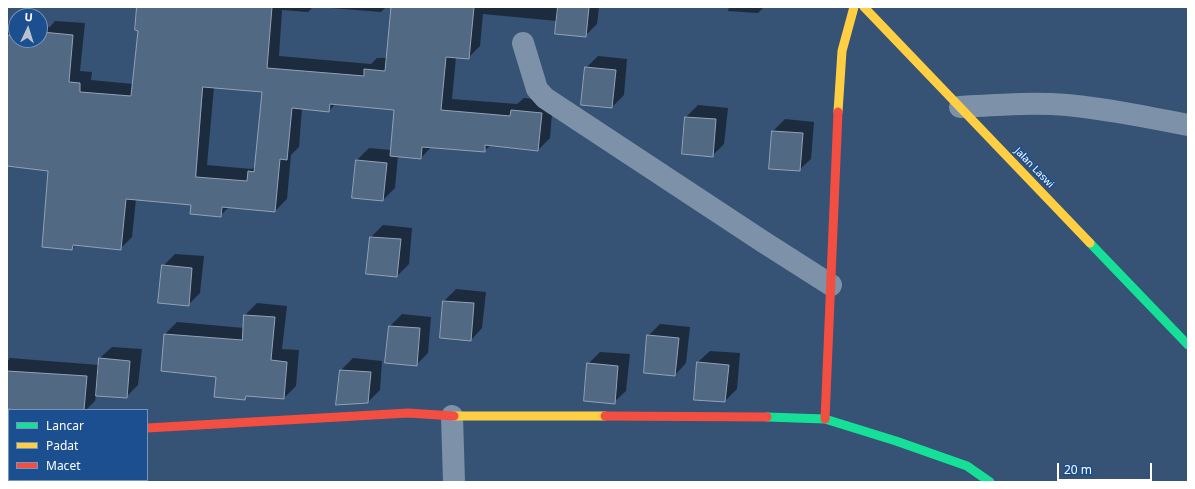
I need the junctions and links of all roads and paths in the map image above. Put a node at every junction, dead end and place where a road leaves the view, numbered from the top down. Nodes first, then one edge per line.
1 (854, 7) edge
2 (864, 7) edge
3 (523, 43) dead end
4 (960, 107) junction
5 (1188, 125) edge
6 (831, 285) junction
7 (1188, 345) edge
8 (452, 416) junction
9 (825, 419) junction
10 (148, 428) edge
11 (454, 482) edge
12 (990, 482) edge

1 - 6 street
2 - 4 street, Jalan Laswi
3 - 6 street
4 - 5 street
4 - 7 street, Jalan Laswi
6 - 9 street
8 - 9 street
8 - 10 street
8 - 11 street
9 - 12 street

